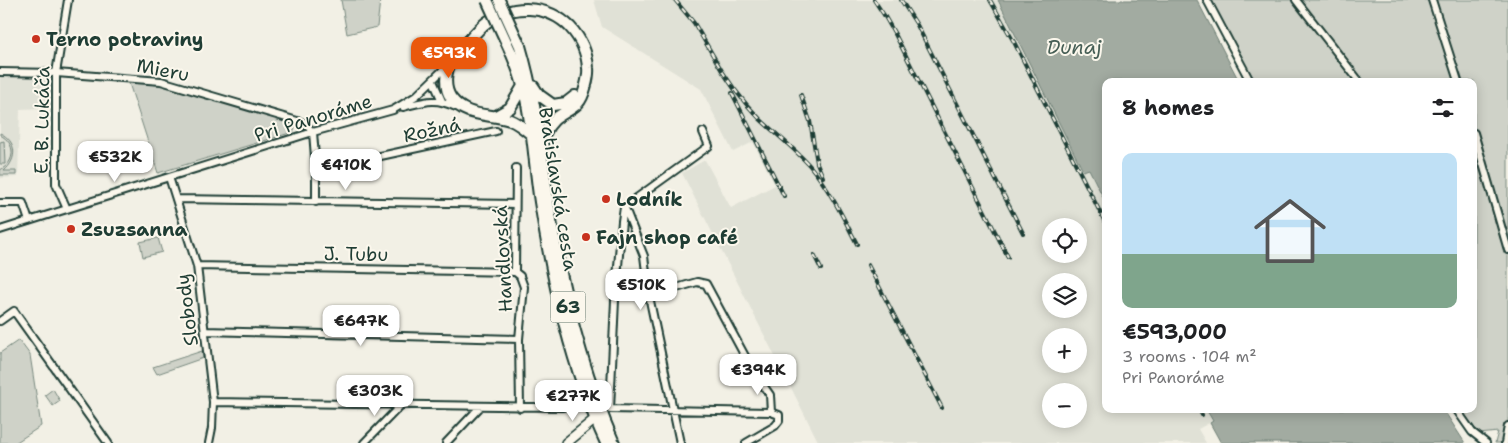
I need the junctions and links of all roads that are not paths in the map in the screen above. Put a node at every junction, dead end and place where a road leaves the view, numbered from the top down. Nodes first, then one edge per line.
1 (68, 0) edge
2 (487, 0) edge
3 (499, 0) edge
4 (1207, 0) edge
5 (1296, 0) edge
6 (1432, 0) edge
7 (515, 48) junction
8 (450, 62) junction
9 (0, 72) edge
10 (56, 73) junction
11 (1248, 78) edge
12 (1357, 78) edge
13 (1457, 78) edge
14 (433, 81) junction
15 (527, 84) junction
16 (447, 90) junction
17 (584, 90) junction
18 (442, 101) junction
19 (393, 110) junction
20 (467, 112) junction
21 (496, 116) junction
22 (496, 131) dead end
23 (313, 132) junction
24 (703, 132) dead end
25 (532, 135) junction
26 (1477, 143) edge
27 (542, 152) junction
28 (516, 168) dead end
29 (316, 170) junction
30 (170, 177) junction
31 (176, 199) junction
32 (316, 202) junction
33 (0, 203) edge
34 (515, 204) junction
35 (624, 207) junction
36 (67, 209) junction
37 (29, 221) junction
38 (0, 230) edge
39 (1508, 250) edge
40 (198, 266) junction
41 (515, 272) junction
42 (649, 296) junction
43 (0, 321) edge
44 (205, 331) junction
45 (520, 339) junction
46 (213, 402) junction
47 (401, 405) junction
48 (480, 407) junction
49 (520, 408) junction
50 (563, 408) dead end
51 (672, 411) junction
52 (771, 412) junction
53 (1459, 413) edge
54 (602, 414) junction
55 (1508, 426) edge
56 (108, 443) edge
57 (209, 443) edge
58 (364, 443) edge
59 (446, 443) edge
60 (566, 443) edge
61 (606, 443) edge
62 (614, 443) edge
63 (680, 443) edge
64 (746, 443) edge
65 (1486, 443) edge
66 (1505, 443) edge

1 - 10 street, E. B. Lukáča
2 - 7 main road, Bratislavská cesta / 63, bridge
3 - 7 main road, Bratislavská cesta / 63, bridge
4 - 11 street
5 - 12 street
6 - 13 street
7 - 15 main road, Bratislavská cesta / 63
8 - 14 street, Pri Panoráme
8 - 16 main road
8 - 17 main road
9 - 10 street, Mieru
10 - 23 street, Mieru
10 - 36 street, E. B. Lukáča
14 - 16 street
14 - 18 street
14 - 19 street, Pri Panoráme
15 - 17 main road
15 - 21 main road
15 - 25 main road, Bratislavská cesta / 63
15 - 27 main road, Bratislavská cesta / 63
16 - 20 main road
17 - 27 main road
18 - 19 street
18 - 20 street
19 - 23 street, Pri Panoráme
20 - 21 main road
21 - 25 main road
22 - 29 street, Rožná
23 - 29 street
23 - 30 street, Pri Panoráme
24 - 35 street
25 - 54 main road, Bratislavská cesta / 63
26 - 39 street
27 - 54 main road, Bratislavská cesta / 63
28 - 34 street, Handlovská
29 - 32 street
30 - 31 street, Slobody
30 - 36 street, Pri Panoráme
31 - 32 street
31 - 40 street, Slobody
32 - 34 street
33 - 37 street
34 - 41 street, Handlovská
35 - 42 street
35 - 54 street
36 - 37 street, Pri Panoráme
37 - 38 street, Pri Panoráme
40 - 41 street, J. Tubu
40 - 44 street, Slobody
41 - 45 street, Handlovská
42 - 51 street
42 - 52 street
43 - 56 street
44 - 45 street
44 - 46 street, Slobody
45 - 49 street, Handlovská
46 - 47 street
46 - 57 street, Slobody
47 - 48 street
47 - 58 street
48 - 49 street
48 - 59 street
49 - 50 street
51 - 52 street
51 - 54 street
51 - 63 street
52 - 64 street
53 - 65 street
54 - 60 main road
54 - 61 main road, Bratislavská cesta / 63
54 - 62 main road, Bratislavská cesta / 63
55 - 66 street

